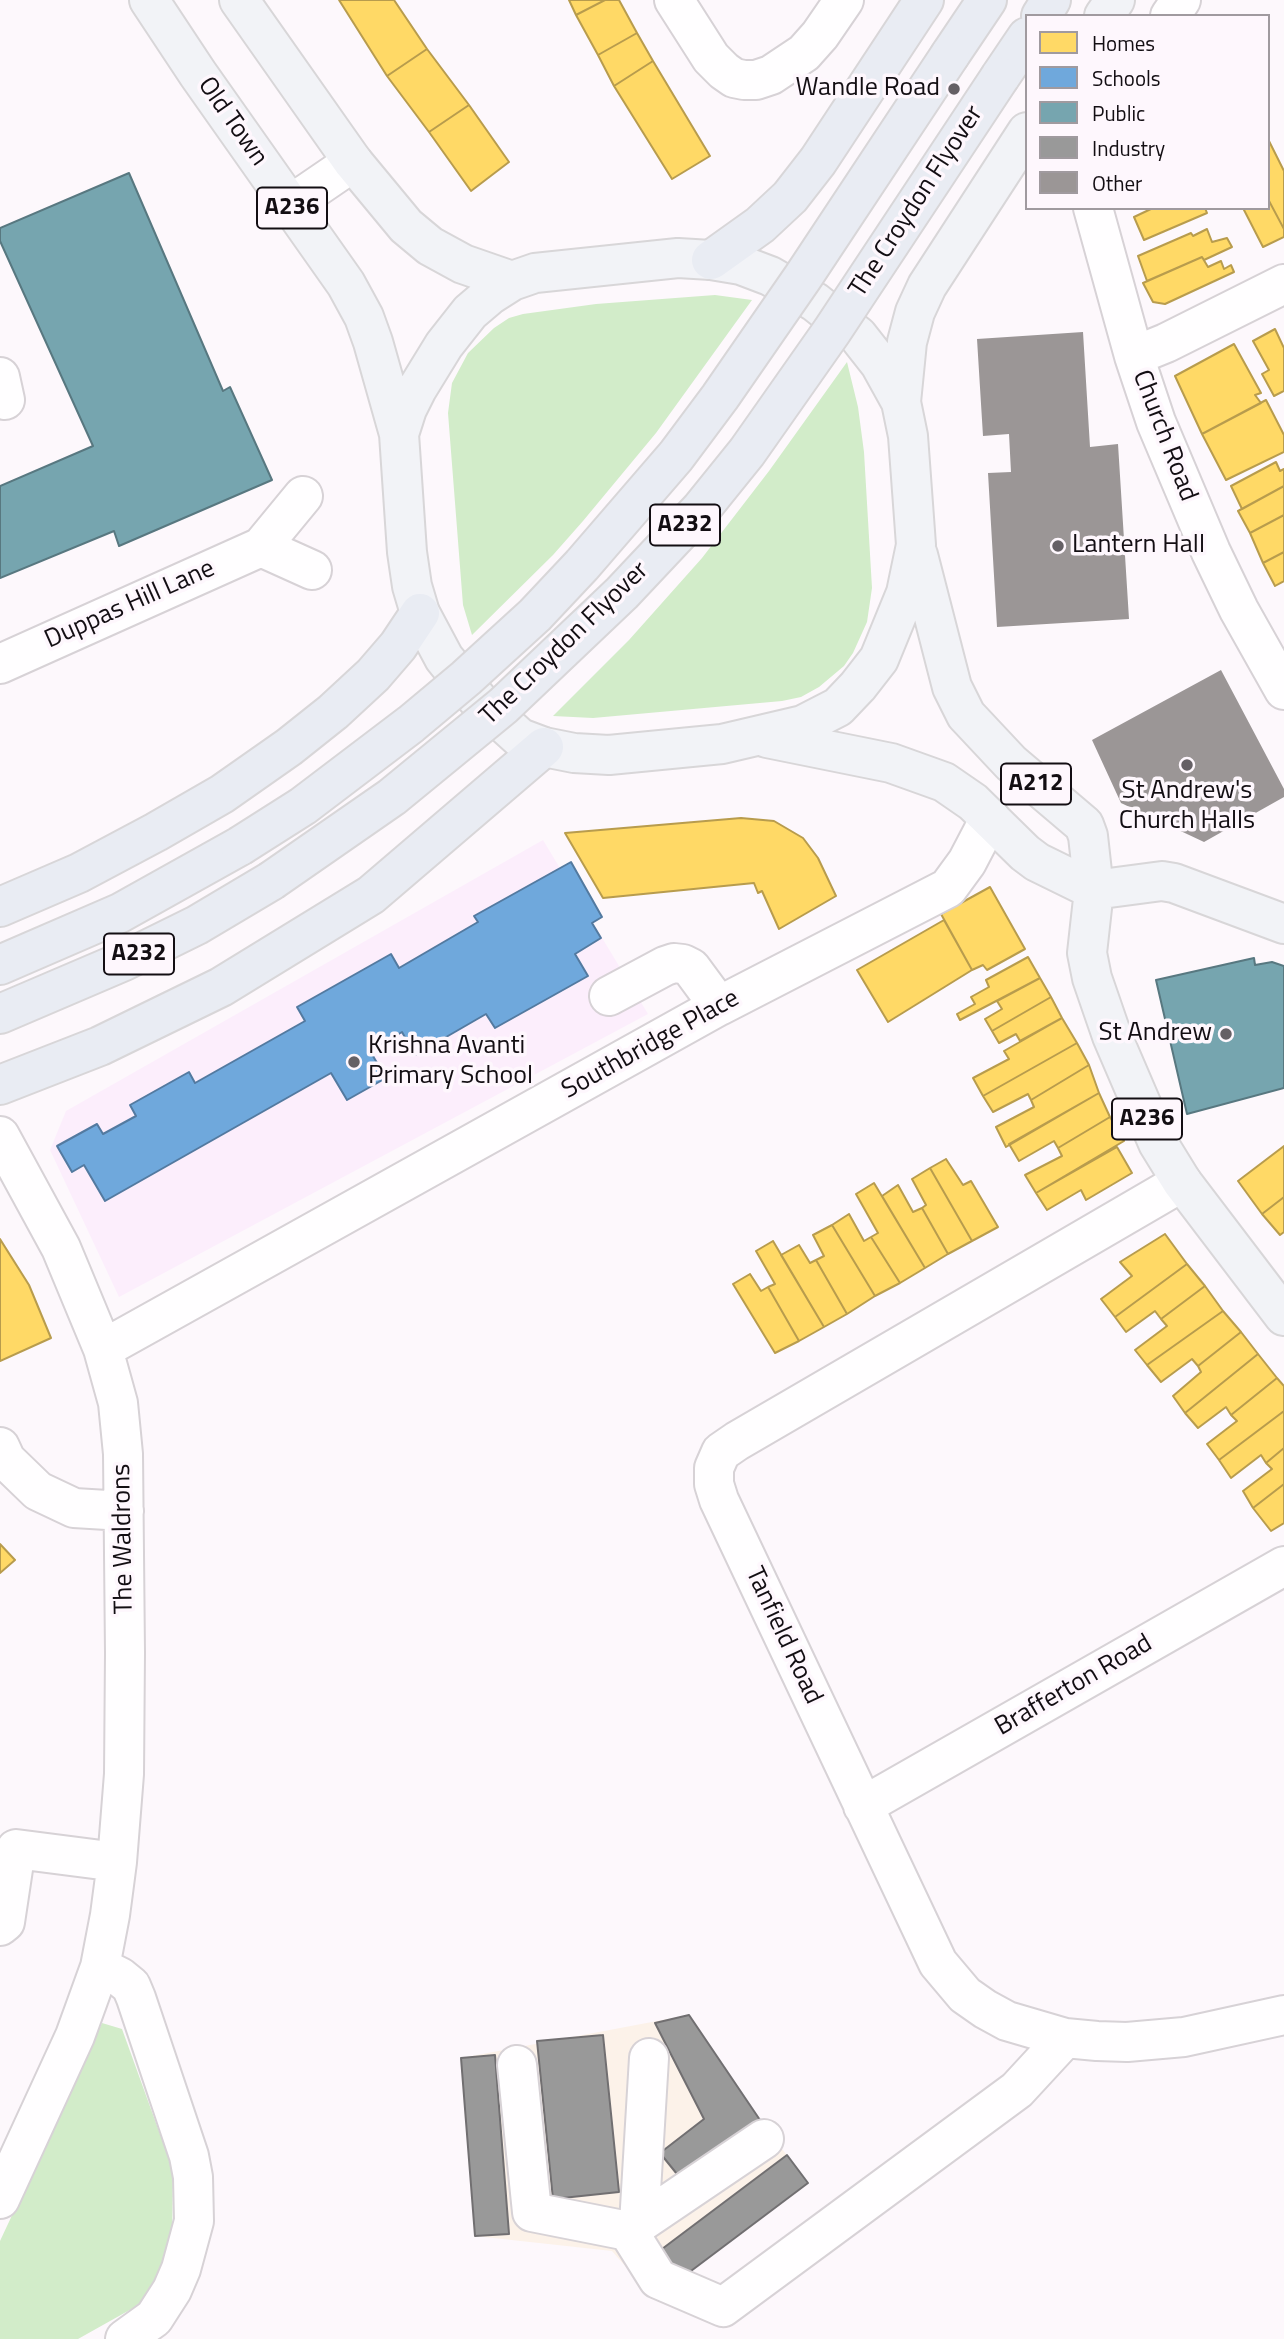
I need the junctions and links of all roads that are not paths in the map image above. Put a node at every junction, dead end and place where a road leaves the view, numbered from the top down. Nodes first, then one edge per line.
1 (149, 0) edge
2 (239, 0) edge
3 (674, 0) edge
4 (844, 0) edge
5 (924, 0) edge
6 (987, 0) edge
7 (1025, 40) edge
8 (1025, 135) edge
9 (353, 162) junction
10 (290, 205) junction
11 (1094, 210) edge
12 (711, 260) junction
13 (512, 281) junction
14 (1284, 284) edge
15 (1133, 356) junction
16 (901, 402) junction
17 (399, 434) junction
18 (303, 496) dead end
19 (916, 545) junction
20 (261, 547) junction
21 (312, 570) dead end
22 (420, 613) junction
23 (0, 664) edge
24 (1284, 690) edge
25 (760, 736) junction
26 (544, 747) junction
27 (990, 818) junction
28 (1094, 890) junction
29 (0, 907) edge
30 (1284, 924) edge
31 (0, 965) edge
32 (608, 996) dead end
33 (719, 1006) junction
34 (0, 1014) edge
35 (0, 1085) edge
36 (0, 1136) edge
37 (1182, 1182) junction
38 (1284, 1317) edge
39 (103, 1349) junction
40 (0, 1447) edge
41 (124, 1511) junction
42 (1284, 1566) edge
43 (863, 1806) junction
44 (8, 1841) edge
45 (117, 1862) junction
46 (0, 1926) edge
47 (100, 1967) junction
48 (1284, 2015) edge
49 (1065, 2038) junction
50 (649, 2059) dead end
51 (517, 2064) dead end
52 (764, 2139) dead end
53 (0, 2199) edge
54 (633, 2227) junction
55 (125, 2339) edge

1 - 10 main road, Old Town / A236
2 - 9 main road, A236
3 - 4 street
5 - 12 highway
6 - 31 highway, The Croydon Flyover / A232, bridge
7 - 34 highway, The Croydon Flyover / A232, bridge
8 - 16 main road
9 - 10 street
9 - 13 main road, A236
10 - 17 main road, Old Town / A236
11 - 15 street, Church Road
12 - 13 main road
12 - 16 main road
13 - 17 main road
14 - 15 street
15 - 24 street, Church Road
16 - 19 main road
17 - 22 main road
18 - 20 street, Duppas Hill Lane
19 - 25 main road
19 - 28 main road, A212
20 - 21 street
20 - 23 street, Duppas Hill Lane
22 - 26 main road
22 - 29 highway
25 - 26 main road
25 - 27 main road, A212
26 - 35 highway
27 - 28 main road, A212
27 - 33 street, Southbridge Place
28 - 30 main road
28 - 37 main road, A236
32 - 33 street
33 - 39 street, Southbridge Place
36 - 39 street, The Waldrons
37 - 38 main road, A236
37 - 43 street, Tanfield Road
39 - 41 street, The Waldrons
40 - 41 street
41 - 45 street, The Waldrons
42 - 43 street, Brafferton Road
43 - 49 street, Tanfield Road
44 - 45 street
44 - 46 street
45 - 47 street, The Waldrons
47 - 53 street, The Waldrons
47 - 55 street
48 - 49 street, Tanfield Road
49 - 54 street
50 - 54 street
51 - 54 street
52 - 54 street

